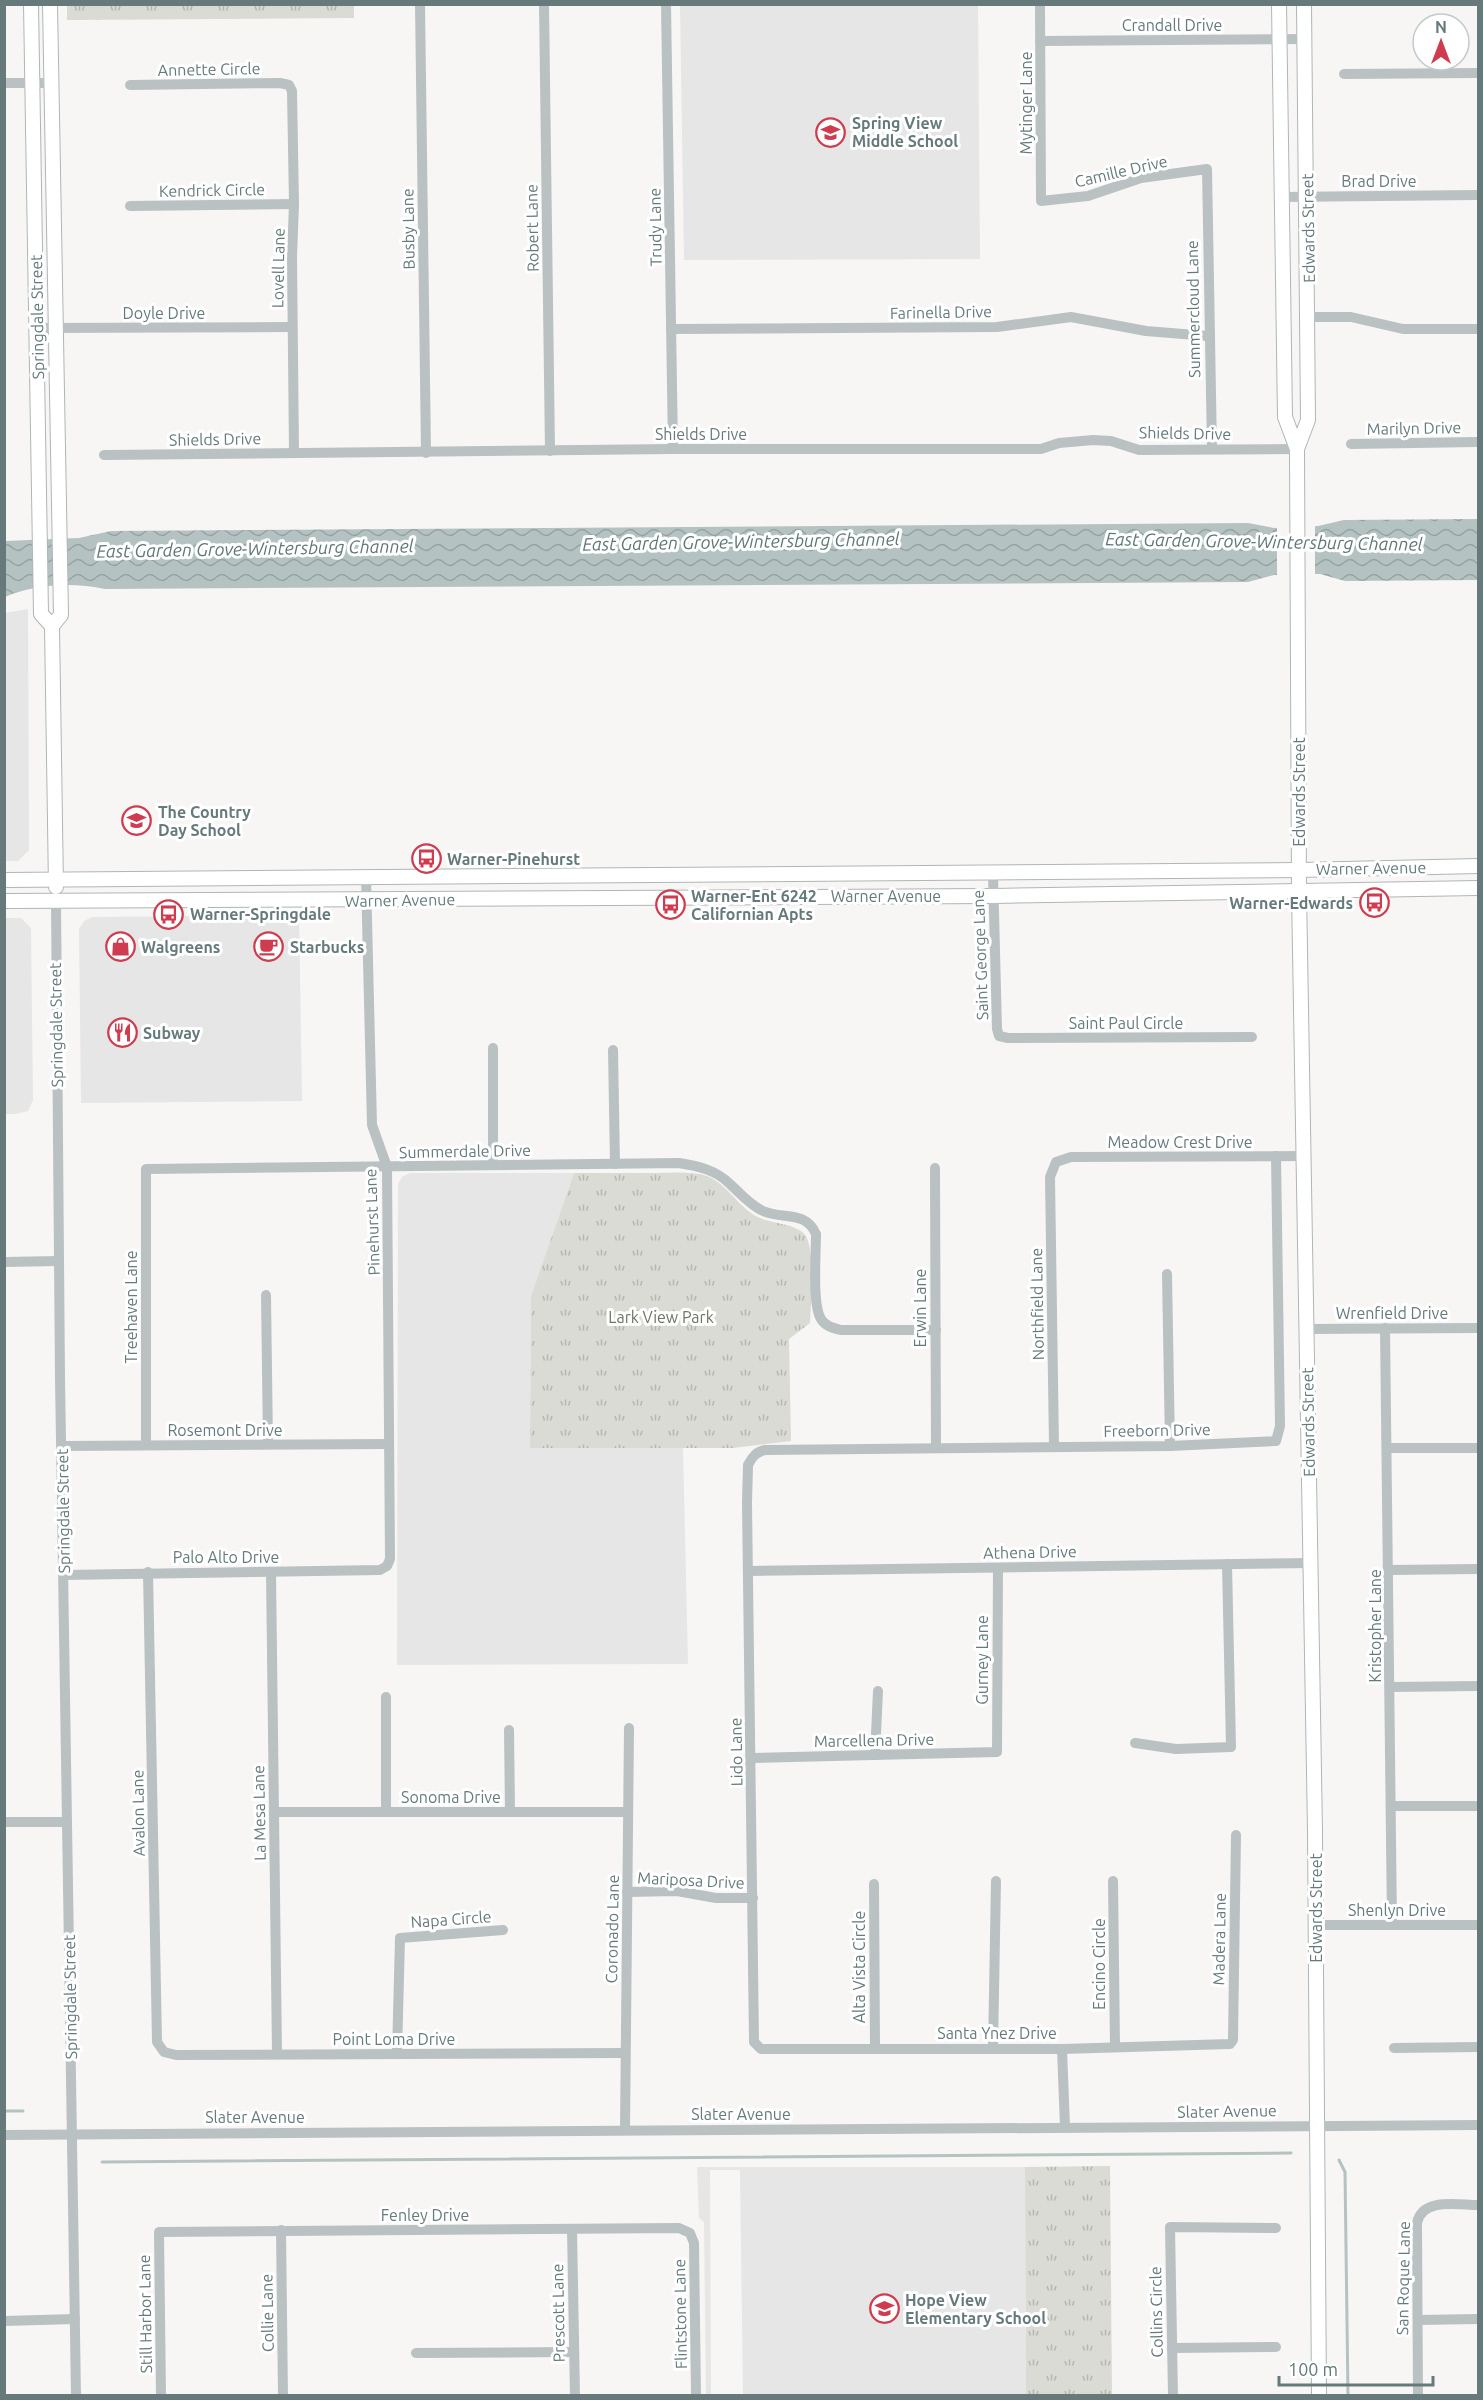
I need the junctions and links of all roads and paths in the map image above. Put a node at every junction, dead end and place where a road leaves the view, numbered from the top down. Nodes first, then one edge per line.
1 (31, 4) edge
2 (50, 4) edge
3 (420, 4) edge
4 (544, 4) edge
5 (666, 4) edge
6 (1040, 4) edge
7 (1279, 4) edge
8 (1304, 4) edge
9 (1279, 39) junction
10 (1305, 39) junction
11 (1040, 41) junction
12 (1479, 73) edge
13 (1344, 74) dead end
14 (51, 82) junction
15 (4, 83) edge
16 (32, 83) junction
17 (130, 85) dead end
18 (289, 85) joint
19 (1207, 169) joint
20 (1479, 195) edge
21 (1308, 196) junction
22 (1280, 197) junction
23 (1041, 201) joint
24 (294, 204) junction
25 (130, 206) dead end
26 (1308, 317) junction
27 (292, 327) junction
28 (37, 328) junction
29 (56, 328) junction
30 (671, 329) junction
31 (1479, 329) edge
32 (1208, 336) junction
33 (1479, 442) edge
34 (1351, 444) dead end
35 (673, 449) junction
36 (1212, 449) junction
37 (1297, 449) junction
38 (550, 451) junction
39 (294, 453) junction
40 (426, 453) junction
41 (104, 455) dead end
42 (52, 626) junction
43 (1479, 866) edge
44 (1299, 870) junction
45 (993, 873) junction
46 (366, 877) junction
47 (275, 878) junction
48 (4, 880) edge
49 (56, 880) junction
50 (1479, 888) edge
51 (1299, 891) junction
52 (993, 896) junction
53 (193, 899) junction
54 (367, 900) junction
55 (56, 901) junction
56 (4, 902) edge
57 (999, 1036) joint
58 (1252, 1037) dead end
59 (493, 1048) dead end
60 (613, 1050) dead end
61 (1276, 1156) junction
62 (1305, 1156) junction
63 (1056, 1162) joint
64 (615, 1164) junction
65 (493, 1165) junction
66 (387, 1167) junction
67 (935, 1168) dead end
68 (146, 1169) joint
69 (59, 1261) junction
70 (4, 1262) edge
71 (1167, 1274) dead end
72 (266, 1295) dead end
73 (1385, 1328) junction
74 (1479, 1328) edge
75 (1306, 1329) junction
76 (936, 1330) junction
77 (267, 1444) junction
78 (389, 1444) junction
79 (146, 1445) junction
80 (62, 1446) junction
81 (1170, 1446) junction
82 (1054, 1447) junction
83 (936, 1448) junction
84 (1388, 1448) junction
85 (1479, 1448) edge
86 (754, 1454) joint
87 (1311, 1563) junction
88 (1227, 1564) junction
89 (387, 1566) joint
90 (998, 1568) junction
91 (1479, 1569) edge
92 (1390, 1570) junction
93 (749, 1571) junction
94 (148, 1572) junction
95 (271, 1572) junction
96 (64, 1575) junction
97 (1479, 1686) edge
98 (1390, 1687) junction
99 (878, 1691) dead end
100 (386, 1697) dead end
101 (629, 1728) dead end
102 (509, 1731) dead end
103 (1135, 1743) dead end
104 (997, 1752) joint
105 (875, 1755) junction
106 (752, 1758) junction
107 (1391, 1806) junction
108 (1479, 1806) edge
109 (274, 1812) junction
110 (386, 1812) junction
111 (510, 1812) junction
112 (628, 1812) junction
113 (4, 1822) edge
114 (67, 1822) junction
115 (1236, 1835) dead end
116 (996, 1881) dead end
117 (1113, 1881) dead end
118 (874, 1884) dead end
119 (627, 1892) junction
120 (753, 1898) junction
121 (1392, 1924) junction
122 (1315, 1925) junction
123 (1479, 1925) edge
124 (503, 1930) dead end
125 (1232, 2043) joint
126 (1115, 2047) junction
127 (1479, 2047) edge
128 (993, 2048) junction
129 (1394, 2048) dead end
130 (761, 2049) joint
131 (875, 2049) junction
132 (1062, 2049) junction
133 (164, 2052) joint
134 (625, 2053) junction
135 (277, 2054) junction
136 (397, 2054) junction
137 (1319, 2125) junction
138 (1479, 2125) edge
139 (1065, 2127) junction
140 (625, 2130) junction
141 (72, 2134) junction
142 (4, 2135) edge
143 (1479, 2205) edge
144 (1276, 2228) dead end
145 (572, 2229) junction
146 (281, 2230) junction
147 (159, 2232) joint
148 (690, 2233) joint
149 (75, 2319) junction
150 (1479, 2319) edge
151 (1418, 2320) junction
152 (4, 2321) edge
153 (1276, 2347) dead end
154 (1172, 2348) junction
155 (574, 2352) junction
156 (416, 2353) dead end
157 (76, 2396) edge
158 (161, 2396) edge
159 (283, 2396) edge
160 (575, 2396) edge
161 (696, 2396) edge
162 (1173, 2396) edge
163 (1319, 2396) edge
164 (1418, 2396) edge

1 - 16 main road, Springdale Street
2 - 14 main road, Springdale Street
3 - 40 street, Busby Lane
4 - 38 street, Robert Lane
5 - 30 street, Trudy Lane
6 - 11 street, Mytinger Lane
7 - 9 main road, Edwards Street
8 - 10 main road, Edwards Street
9 - 10 street, Crandall Drive
9 - 11 street, Crandall Drive
9 - 22 main road, Edwards Street
10 - 21 main road, Edwards Street
11 - 23 street, Mytinger Lane
12 - 13 street
14 - 16 street
14 - 29 main road, Springdale Street
15 - 16 street
16 - 28 main road, Springdale Street
17 - 18 street, Annette Circle
18 - 24 street, Lovell Lane
19 - 23 street, Camille Drive
19 - 32 street, Summercloud Lane
20 - 21 street, Brad Drive
21 - 22 street, Brad Drive
21 - 26 main road, Edwards Street
22 - 37 main road, Edwards Street
24 - 25 street, Kendrick Circle
24 - 27 street, Lovell Lane
26 - 31 street
26 - 37 main road, Edwards Street
27 - 29 street, Doyle Drive
27 - 39 street, Lovell Lane
28 - 29 street, Doyle Drive
28 - 42 main road, Springdale Street
29 - 42 main road, Springdale Street
30 - 32 street, Farinella Drive
30 - 35 street, Trudy Lane
32 - 36 street, Summercloud Lane
33 - 34 street, Marilyn Drive
35 - 36 street, Shields Drive
35 - 38 street, Shields Drive
36 - 37 street, Shields Drive
37 - 44 main road, Edwards Street
38 - 40 street, Shields Drive
39 - 40 street, Shields Drive
39 - 41 street, Shields Drive
42 - 49 main road, Springdale Street
43 - 44 main road, Warner Avenue
44 - 45 main road, Warner Avenue
44 - 51 main road, Edwards Street
45 - 46 main road, Warner Avenue
45 - 52 street, Saint George Lane
46 - 47 main road, Warner Avenue
46 - 54 street, Pinehurst Lane
47 - 49 main road, Warner Avenue
47 - 53 main road
48 - 49 main road, Warner Avenue
49 - 55 main road, Springdale Street
50 - 51 main road, Warner Avenue
51 - 52 main road, Warner Avenue
51 - 62 main road, Edwards Street
52 - 54 main road, Warner Avenue
52 - 57 street, Saint George Lane
53 - 54 main road, Warner Avenue
53 - 55 main road, Warner Avenue
54 - 66 street, Pinehurst Lane
55 - 56 main road, Warner Avenue
55 - 69 street, Springdale Street
57 - 58 street, Saint Paul Circle
59 - 65 street
60 - 64 street
61 - 62 street, Meadow Crest Drive
61 - 63 street, Meadow Crest Drive
61 - 81 street, Freeborn Drive
62 - 75 main road, Edwards Street
63 - 82 street, Northfield Lane
64 - 65 street, Summerdale Drive
64 - 76 street, Summerdale Drive
65 - 66 street, Summerdale Drive
66 - 68 street, Summerdale Drive
66 - 78 street, Pinehurst Lane
67 - 76 street, Erwin Lane
68 - 79 street, Treehaven Lane
69 - 70 street
69 - 80 street, Springdale Street
71 - 81 street
72 - 77 street
73 - 74 street, Wrenfield Drive
73 - 75 street, Wrenfield Drive
73 - 84 street, Kristopher Lane
75 - 87 main road, Edwards Street
76 - 83 street, Erwin Lane
77 - 78 street, Rosemont Drive
77 - 79 street, Rosemont Drive
78 - 89 street, Pinehurst Lane
79 - 80 street, Rosemont Drive
80 - 96 street, Springdale Street
81 - 82 street, Freeborn Drive
82 - 83 street, Freeborn Drive
83 - 86 street, Freeborn Drive
84 - 85 street
84 - 92 street, Kristopher Lane
86 - 93 street, Lido Lane
87 - 88 street, Athena Drive
87 - 122 main road, Edwards Street
88 - 90 street, Athena Drive
88 - 103 street
89 - 95 street, Palo Alto Drive
90 - 93 street, Athena Drive
90 - 104 street, Gurney Lane
91 - 92 street
92 - 98 street, Kristopher Lane
93 - 106 street, Lido Lane
94 - 95 street, Palo Alto Drive
94 - 96 street, Palo Alto Drive
94 - 133 street, Avalon Lane
95 - 109 street, La Mesa Lane
96 - 114 street, Springdale Street
97 - 98 street
98 - 107 street, Kristopher Lane
99 - 105 street
100 - 110 street
101 - 112 street, Coronado Lane
102 - 111 street
104 - 105 street, Marcellena Drive
105 - 106 street, Marcellena Drive
106 - 120 street, Lido Lane
107 - 108 street
107 - 121 street, Kristopher Lane
109 - 110 street, Sonoma Drive
109 - 135 street, La Mesa Lane
110 - 111 street, Sonoma Drive
111 - 112 street, Sonoma Drive
112 - 119 street, Coronado Lane
113 - 114 street
114 - 141 street, Springdale Street
115 - 125 street, Madera Lane
116 - 128 street
117 - 126 street, Encino Circle
118 - 131 street, Alta Vista Circle
119 - 120 street, Mariposa Drive
119 - 134 street, Coronado Lane
120 - 130 street, Lido Lane
121 - 122 street, Shenlyn Drive
121 - 123 street, Shenlyn Drive
122 - 137 main road, Edwards Street
124 - 136 street, Napa Circle
125 - 126 street, Santa Ynez Drive
126 - 132 street, Santa Ynez Drive
127 - 129 street
128 - 131 street, Santa Ynez Drive
128 - 132 street, Santa Ynez Drive
130 - 131 street, Santa Ynez Drive
132 - 139 street
133 - 135 street, Point Loma Drive
134 - 136 street, Point Loma Drive
134 - 140 street, Coronado Lane
135 - 136 street, Point Loma Drive
137 - 138 street, Slater Avenue
137 - 139 street, Slater Avenue
137 - 163 main road, Edwards Street
139 - 140 street, Slater Avenue
140 - 141 street, Slater Avenue
141 - 142 street, Slater Avenue
141 - 149 street, Springdale Street
143 - 151 street, San Roque Lane
144 - 154 street, Collins Circle
145 - 146 street, Fenley Drive
145 - 148 street, Fenley Drive
145 - 155 street, Prescott Lane
146 - 147 street, Fenley Drive
146 - 159 street, Collie Lane
147 - 158 street, Still Harbor Lane
148 - 161 street, Flintstone Lane
149 - 152 street
149 - 157 street, Springdale Street
150 - 151 street
151 - 164 street, San Roque Lane
153 - 154 street
154 - 162 street, Collins Circle
155 - 156 street
155 - 160 street, Prescott Lane

